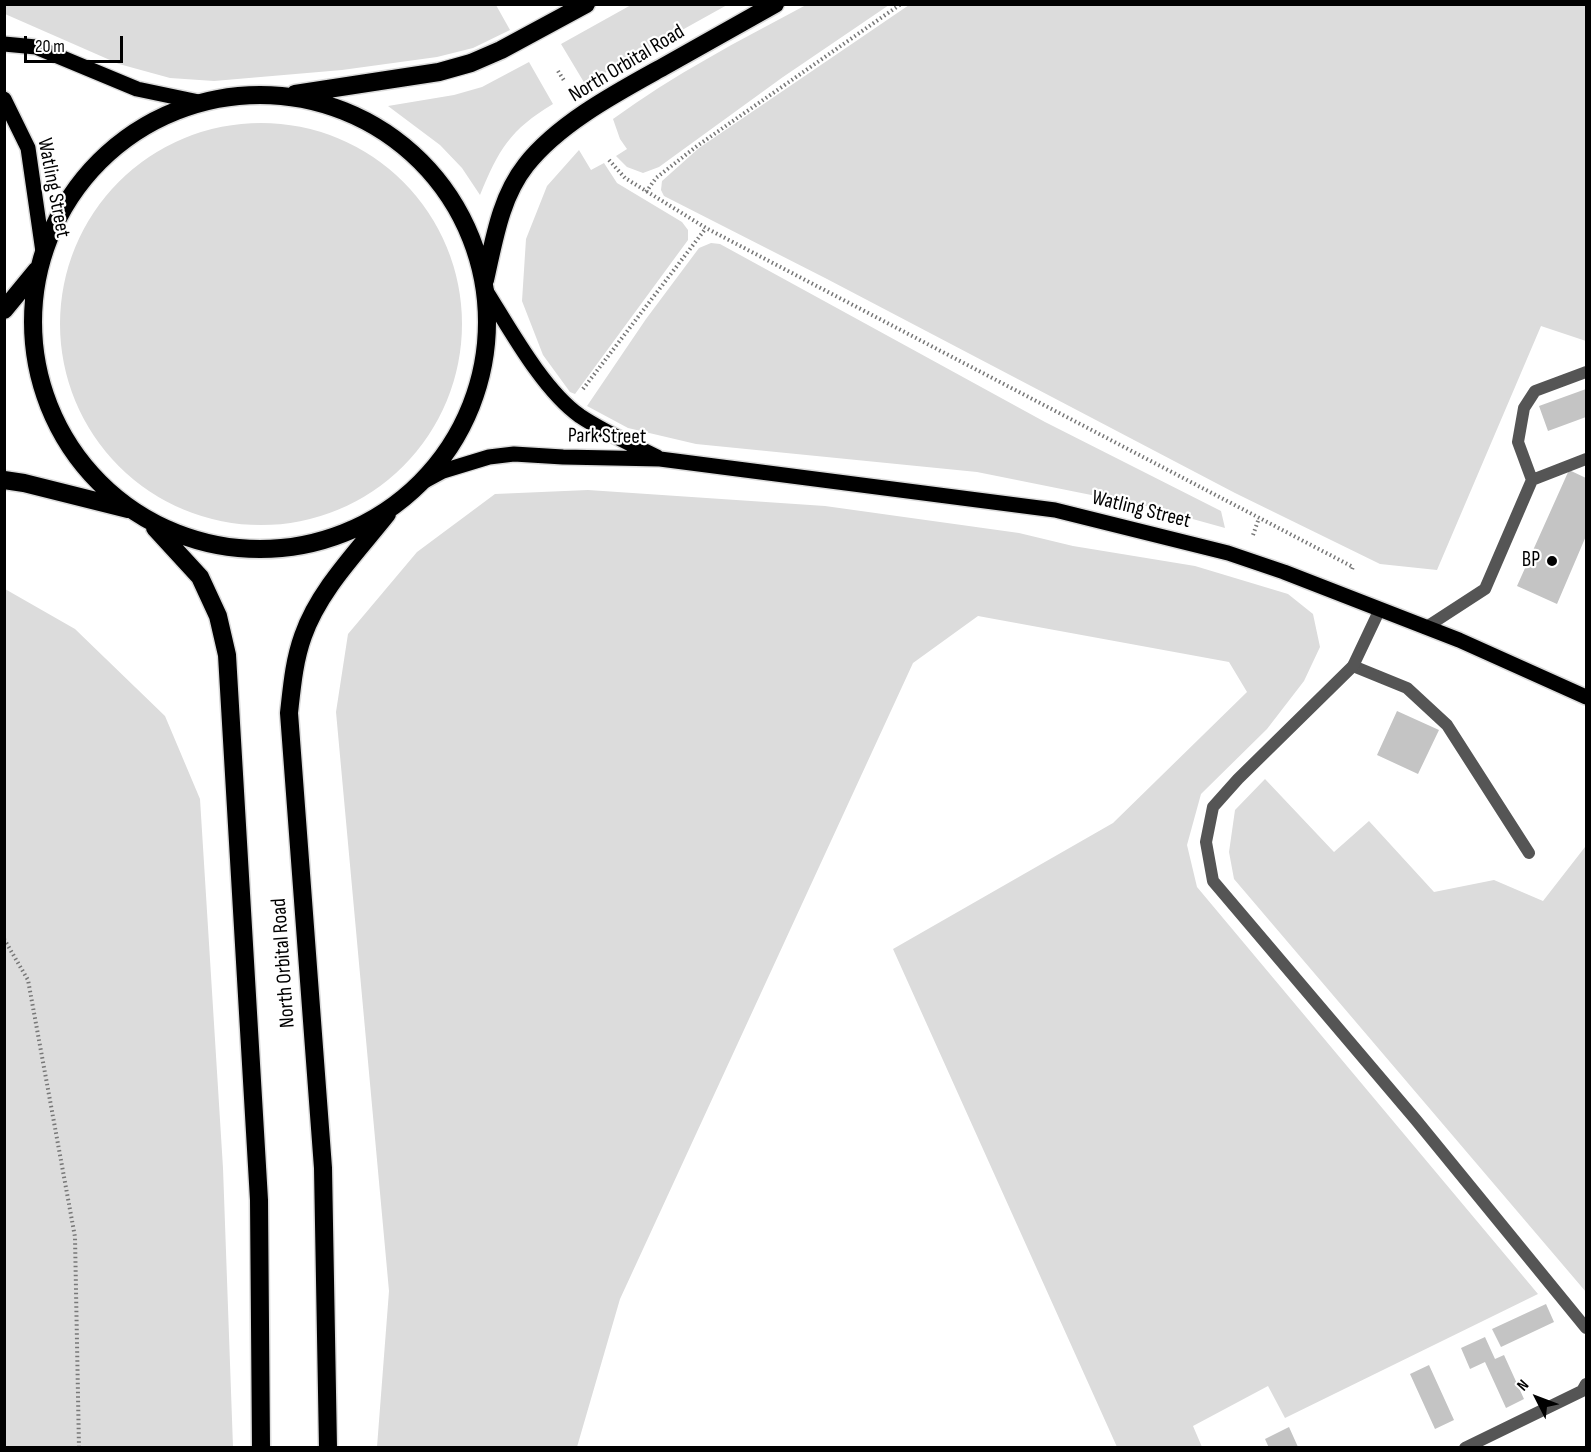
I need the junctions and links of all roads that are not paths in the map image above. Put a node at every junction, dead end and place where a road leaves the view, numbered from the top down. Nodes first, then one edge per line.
1 (586, 4) edge
2 (775, 4) edge
3 (4, 44) edge
4 (287, 95) junction
5 (4, 99) edge
6 (198, 102) junction
7 (41, 260) junction
8 (485, 287) junction
9 (4, 310) edge
10 (1587, 372) edge
11 (660, 459) junction
12 (1587, 459) edge
13 (4, 480) edge
14 (1532, 480) junction
15 (419, 484) junction
16 (394, 506) junction
17 (130, 509) junction
18 (149, 521) junction
19 (1380, 609) junction
20 (1425, 628) junction
21 (1353, 666) junction
22 (1587, 697) edge
23 (1529, 853) dead end
24 (1587, 1328) edge
25 (1587, 1384) edge
26 (261, 1448) edge
27 (328, 1448) edge
28 (1465, 1448) edge

1 - 4 highway
2 - 8 highway, North Orbital Road
3 - 6 main road
4 - 6 highway
4 - 8 highway
5 - 7 main road, Watling Street
6 - 7 highway
7 - 9 highway
7 - 17 highway
8 - 11 main road, Park Street
8 - 15 highway
10 - 14 street
11 - 15 main road, Park Street
11 - 19 main road, Watling Street
12 - 14 street
13 - 17 highway
14 - 20 street
15 - 16 highway
16 - 18 highway
16 - 27 highway, North Orbital Road
17 - 18 highway
18 - 26 highway, North Orbital Road
19 - 20 main road, Watling Street
19 - 21 street
20 - 22 main road, Watling Street
21 - 23 street
21 - 24 street
25 - 28 street

